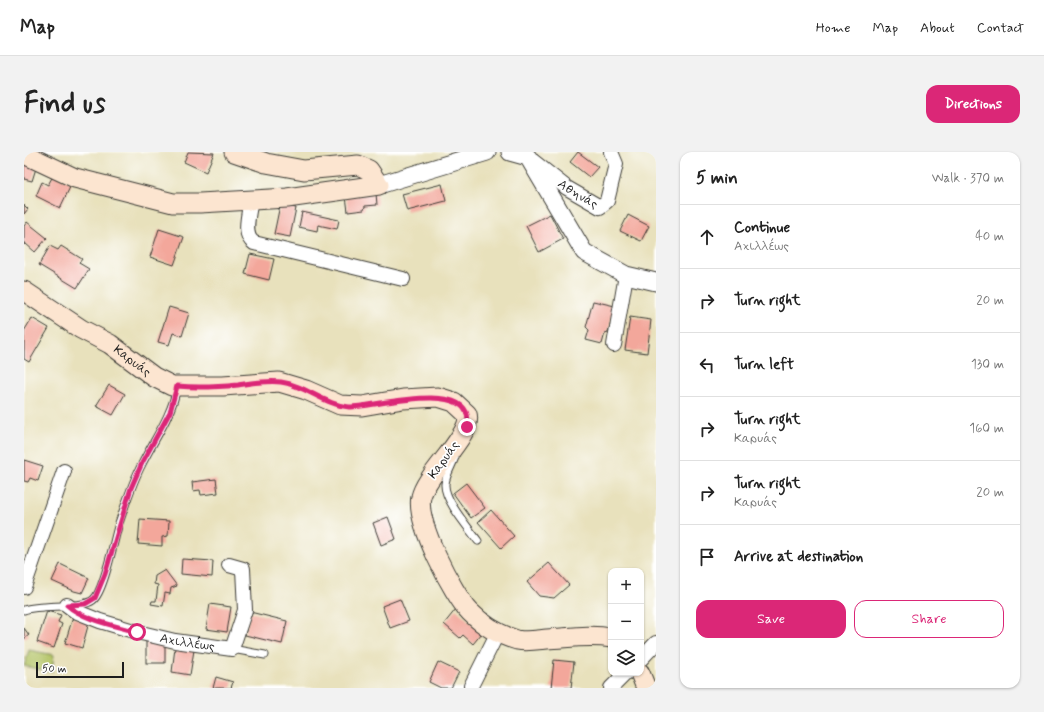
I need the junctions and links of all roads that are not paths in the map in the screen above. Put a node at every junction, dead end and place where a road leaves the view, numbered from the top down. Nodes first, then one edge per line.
1 (234, 152) edge
2 (487, 152) edge
3 (510, 152) edge
4 (611, 152) edge
5 (24, 154) edge
6 (528, 157) junction
7 (267, 158) edge
8 (379, 185) junction
9 (250, 200) junction
10 (626, 275) junction
11 (403, 279) dead end
12 (656, 282) edge
13 (24, 291) edge
14 (614, 344) dead end
15 (177, 386) junction
16 (455, 445) junction
17 (64, 471) dead end
18 (478, 541) dead end
19 (229, 565) dead end
20 (24, 587) edge
21 (67, 605) junction
22 (24, 610) edge
23 (498, 632) junction
24 (608, 638) edge
25 (656, 643) edge
26 (232, 649) junction
27 (265, 655) dead end
28 (644, 656) edge
29 (623, 676) edge
30 (641, 676) edge
31 (471, 686) dead end
32 (611, 688) edge
33 (646, 688) edge

1 - 7 main road
2 - 8 street
3 - 6 street
4 - 6 street, Αθηνάς
5 - 9 main road
6 - 10 street
7 - 8 main road
8 - 9 main road
9 - 11 street
10 - 12 street
10 - 14 street
13 - 15 main road, Καρυάς
15 - 16 main road, Καρυάς
15 - 21 lane
16 - 18 lane
16 - 23 main road, Καρυάς
17 - 20 street
19 - 26 street
21 - 22 lane
21 - 26 street, Αχιλλέως
23 - 24 main road, Καρυάς
23 - 31 street
25 - 28 street
26 - 27 lane, Αχιλλέως
29 - 32 street
30 - 33 main road

